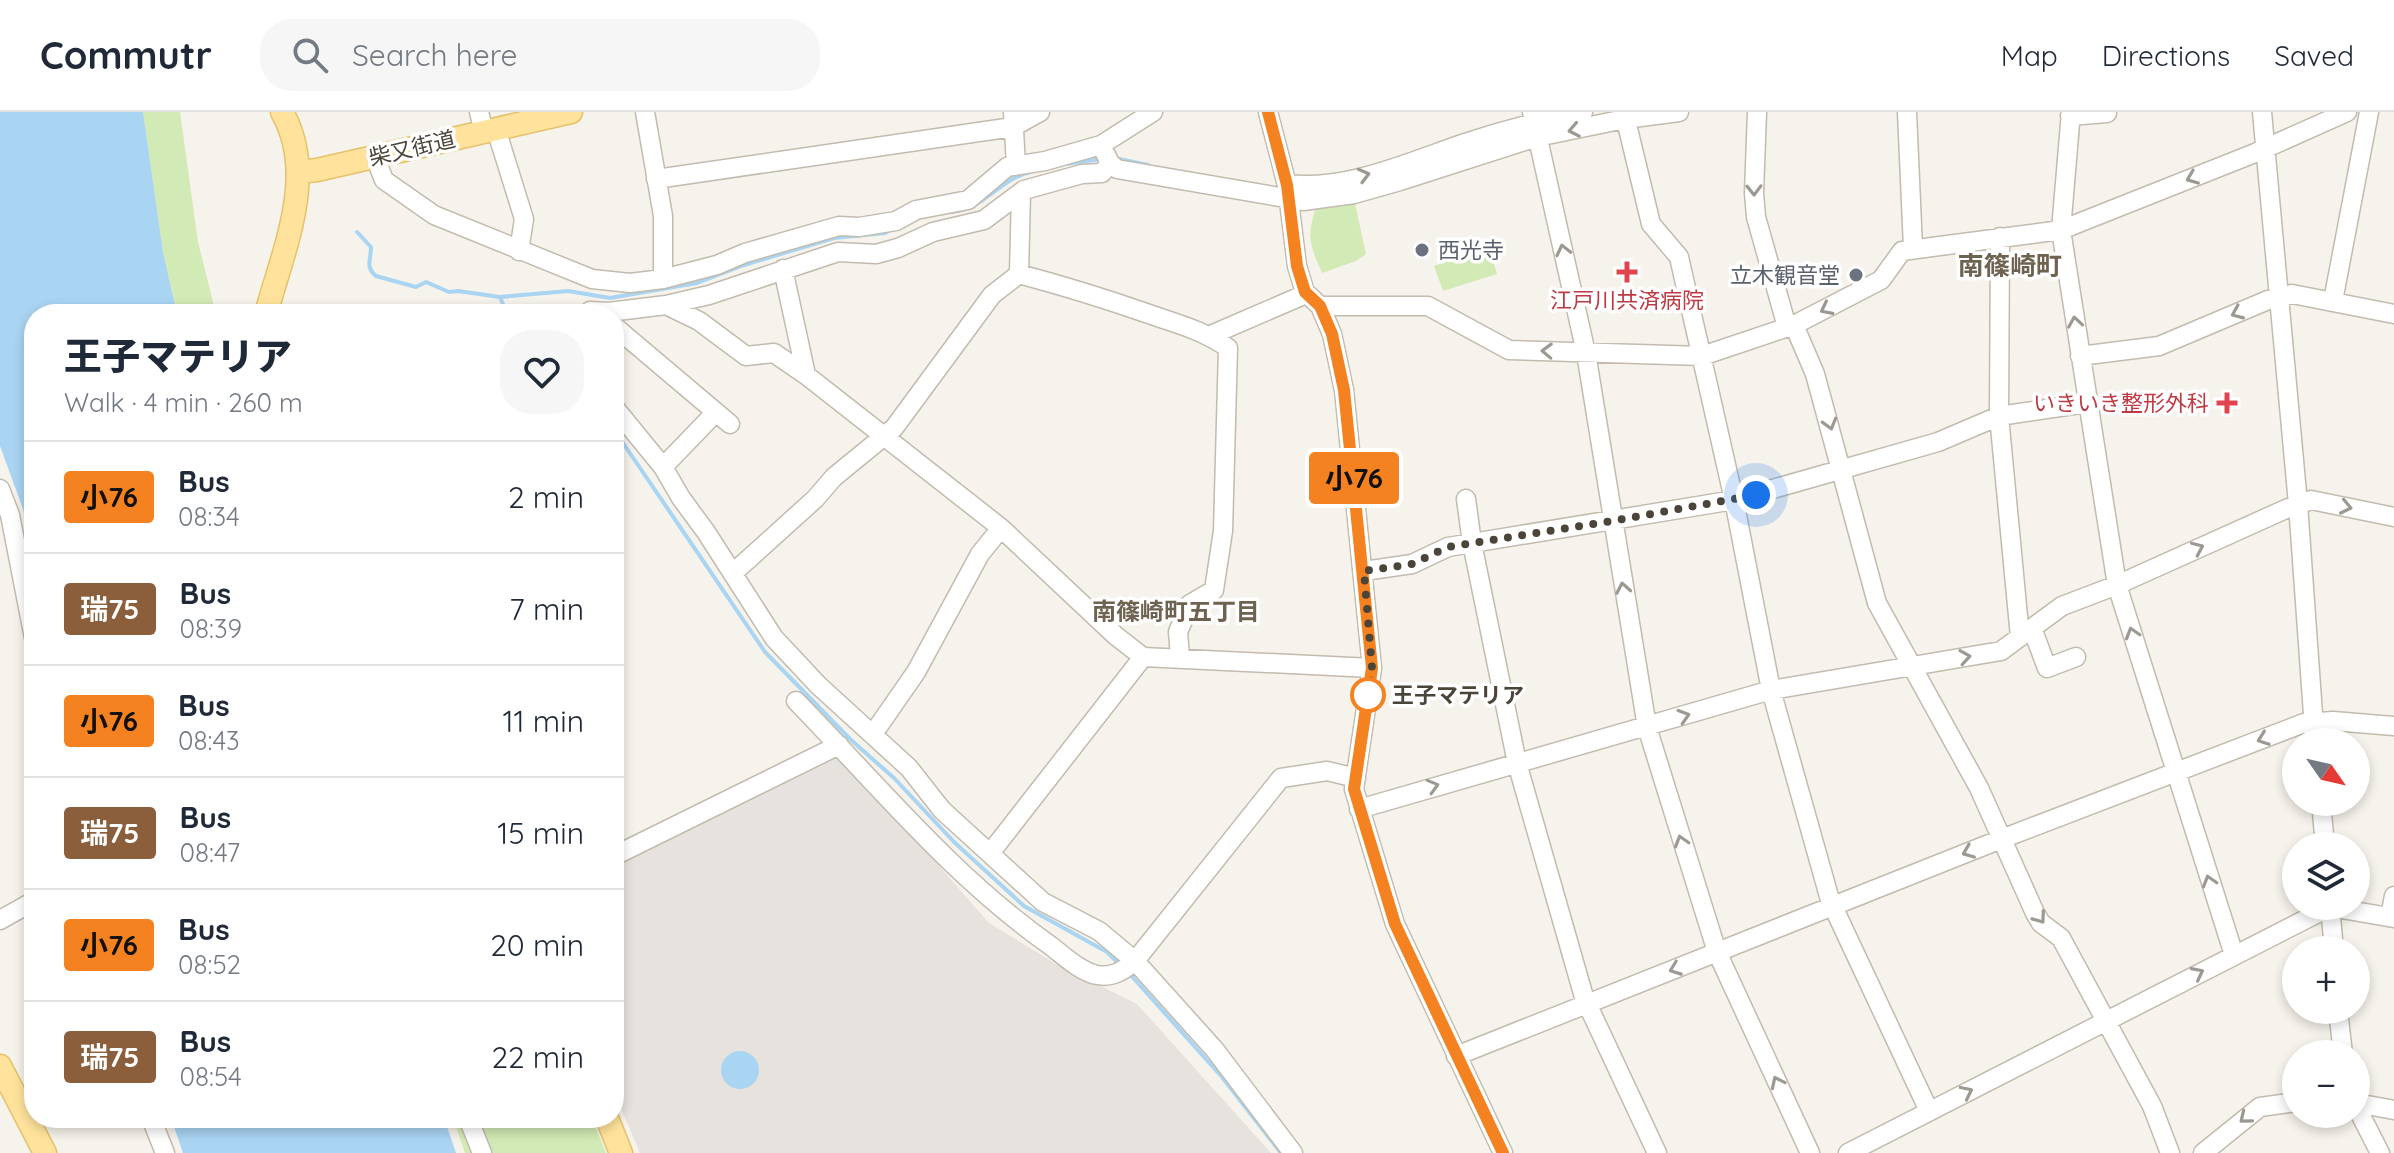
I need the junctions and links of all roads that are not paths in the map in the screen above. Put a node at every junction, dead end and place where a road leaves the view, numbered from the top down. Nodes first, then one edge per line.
1 (282, 112) edge
2 (571, 112) edge
3 (645, 112) edge
4 (1040, 112) edge
5 (1153, 112) edge
6 (1268, 112) edge
7 (1583, 112) edge
8 (1679, 112) edge
9 (1757, 112) edge
10 (1907, 112) edge
11 (2262, 112) edge
12 (2347, 112) edge
13 (2369, 112) edge
14 (2107, 113) edge
15 (2071, 114) edge
16 (1625, 116) edge
17 (1013, 120) edge
18 (487, 124) edge
19 (1535, 126) edge
20 (1101, 145) junction
21 (2264, 149) junction
22 (375, 157) junction
23 (1110, 163) junction
24 (1016, 166) junction
25 (299, 172) junction
26 (656, 179) junction
27 (1287, 190) junction
28 (1021, 193) junction
29 (2061, 230) junction
30 (2000, 237) junction
31 (1913, 248) junction
32 (519, 251) junction
33 (783, 269) junction
34 (1019, 274) junction
35 (592, 279) junction
36 (663, 279) junction
37 (1305, 292) junction
38 (2279, 296) junction
39 (2333, 301) junction
40 (269, 304) edge
41 (591, 304) edge
42 (666, 305) junction
43 (1320, 306) junction
44 (624, 310) edge
45 (2394, 314) edge
46 (1790, 326) junction
47 (624, 334) edge
48 (1211, 335) junction
49 (1586, 353) junction
50 (1702, 356) junction
51 (2080, 356) junction
52 (806, 375) junction
53 (2087, 403) junction
54 (1999, 416) junction
55 (624, 419) edge
56 (884, 436) junction
57 (663, 467) junction
58 (1843, 471) junction
59 (0, 489) edge
60 (1466, 499) dead end
61 (1734, 500) junction
62 (2298, 504) junction
63 (2394, 517) edge
64 (1612, 521) junction
65 (1001, 528) junction
66 (1472, 543) junction
67 (1364, 571) junction
68 (733, 573) junction
69 (2117, 585) junction
70 (24, 587) edge
71 (2026, 632) junction
72 (1143, 657) junction
73 (1180, 657) junction
74 (2076, 657) dead end
75 (1912, 665) junction
76 (1372, 668) junction
77 (1771, 690) junction
78 (796, 701) dead end
79 (2314, 721) junction
80 (2394, 726) edge
81 (1647, 727) junction
82 (2314, 728) edge
83 (873, 734) junction
84 (839, 745) junction
85 (1517, 763) junction
86 (2175, 772) junction
87 (1356, 778) junction
88 (1359, 809) junction
89 (2004, 838) junction
90 (624, 851) edge
91 (991, 852) junction
92 (2394, 896) edge
93 (1832, 906) junction
94 (24, 907) edge
95 (2370, 913) edge
96 (2392, 917) edge
97 (0, 920) edge
98 (2304, 920) edge
99 (1717, 952) junction
100 (2234, 955) junction
101 (1135, 961) junction
102 (1586, 1004) junction
103 (2104, 1021) junction
104 (1456, 1056) junction
105 (0, 1066) edge
106 (2282, 1104) edge
107 (2370, 1106) edge
108 (2394, 1110) edge
109 (1929, 1111) junction
110 (24, 1112) edge
111 (32, 1128) edge
112 (155, 1128) edge
113 (472, 1128) edge
114 (611, 1128) edge
115 (2368, 1128) edge
116 (1882, 1145) edge
117 (45, 1153) edge
118 (165, 1153) edge
119 (482, 1153) edge
120 (621, 1153) edge
121 (1293, 1153) edge
122 (1503, 1153) edge
123 (1657, 1153) edge
124 (1810, 1153) edge
125 (1848, 1153) edge
126 (2170, 1153) edge
127 (2203, 1153) edge
128 (2380, 1153) edge

1 - 25 main road
2 - 18 main road, 柴又街道
3 - 26 street
4 - 17 street
5 - 20 street
6 - 27 street
7 - 19 street
8 - 16 street
9 -> 46 street
10 - 31 street
11 - 21 street
12 - 21 street
13 - 39 street
14 - 15 street
15 - 29 street
16 -> 19 street
16 - 50 street
17 - 24 street
17 - 26 street
18 - 22 main road, 柴又街道
18 - 32 street
19 - 27 street
49 -> 19 street
20 - 23 street
20 - 24 street
21 -> 29 street
21 - 38 street
22 - 25 main road, 柴又街道
22 - 32 street
23 - 27 street
23 - 28 street
24 - 36 street
25 - 40 main road
26 - 36 street
27 - 37 street
28 - 33 street
28 - 34 street
29 - 30 street
51 -> 29 street
30 - 31 street
30 - 54 street
31 -> 46 street
32 - 35 street
33 - 42 street
33 - 52 street
34 - 48 street
34 - 56 street
35 - 36 street
35 - 41 street
37 - 43 street
37 - 48 street
38 - 39 street
38 -> 51 street
38 - 62 street
39 - 45 street
42 - 44 street
42 - 52 street
49 -> 43 street
43 - 67 street
46 - 50 street
46 -> 58 street
47 - 57 street
48 - 73 street
49 - 50 street
49 - 64 street
50 - 61 street
51 - 53 street
52 - 56 street
53 - 54 street
53 - 69 street
54 - 58 street
54 - 71 street
55 - 57 street
56 - 65 street
56 - 68 street
57 - 68 street
58 - 61 street
58 - 75 street
59 - 70 street
60 - 66 street
61 - 64 street
61 - 77 street
62 -> 63 street
69 -> 62 street
62 - 79 street
64 - 66 street
81 -> 64 street
65 - 72 street
65 - 83 street
66 - 67 street
66 - 85 street
67 - 76 street
68 - 83 street
69 - 71 street
86 -> 69 street
71 - 74 street
75 -> 71 street
72 - 73 street
72 - 91 street
73 - 76 street
75 - 77 street
75 - 89 street
76 - 87 street
81 -> 77 street
77 - 93 street
78 - 84 street
79 - 80 street
79 - 82 street
79 -> 86 street
81 - 85 street
99 -> 81 street
83 - 91 street
84 - 90 street
84 - 101 street
88 -> 85 street
85 - 102 street
86 - 89 street
100 -> 86 street
87 - 88 street
87 - 101 street
88 - 104 street
89 -> 93 street
89 -> 103 street
91 - 101 street
92 - 96 street
93 - 99 street
93 - 109 street
94 - 97 street
95 - 96 street
98 - 100 street
99 -> 102 street
124 -> 99 street
103 -> 100 street
101 - 121 street
102 - 104 street
102 - 123 street
109 -> 103 street
103 - 126 street
104 - 122 street
105 - 110 main road
106 -> 127 street
107 - 108 street
109 - 116 street
111 - 117 main road
112 - 118 street
113 - 119 street
114 - 120 main road
115 - 128 street
116 - 125 street

